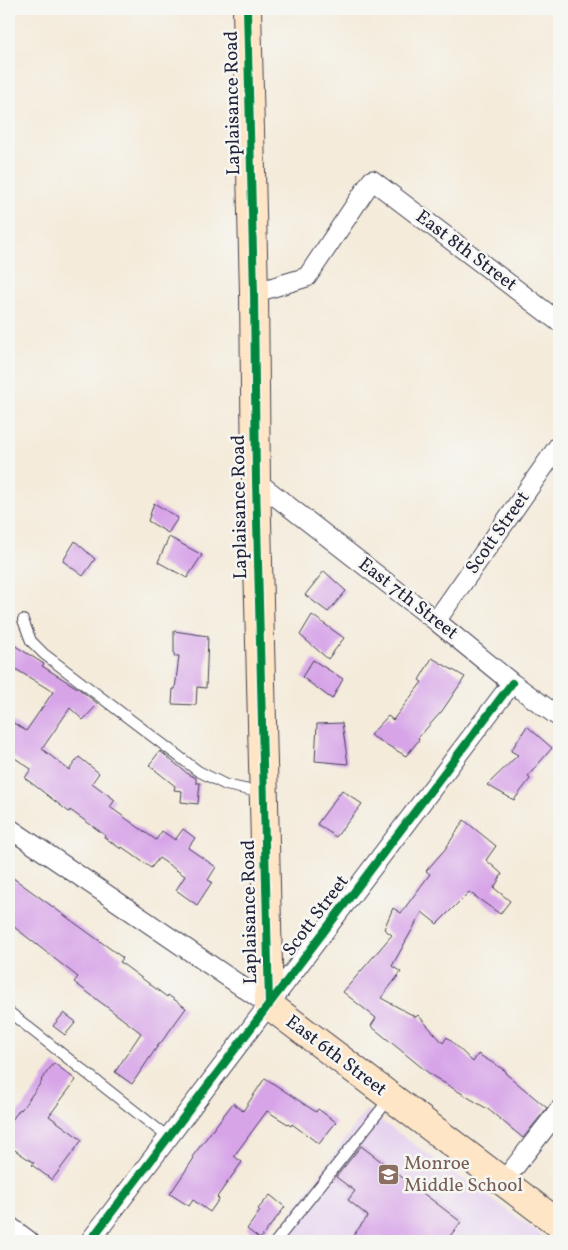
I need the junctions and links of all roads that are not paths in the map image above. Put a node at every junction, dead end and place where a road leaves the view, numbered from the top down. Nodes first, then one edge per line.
1 (246, 9) edge
2 (254, 293) junction
3 (559, 322) edge
4 (559, 445) edge
5 (256, 482) junction
6 (23, 620) dead end
7 (436, 621) junction
8 (512, 683) junction
9 (559, 717) edge
10 (264, 794) junction
11 (9, 828) edge
12 (269, 1005) junction
13 (9, 1012) edge
14 (390, 1097) junction
15 (559, 1110) edge
16 (169, 1138) junction
17 (503, 1182) junction
18 (559, 1224) edge
19 (9, 1226) edge
20 (30, 1241) edge
21 (90, 1241) edge
22 (276, 1241) edge

1 - 2 street, Laplaisance Road
2 - 3 street, East 8th Street
2 - 5 street, Laplaisance Road
4 - 7 street, Scott Street
5 - 7 street, East 7th Street
5 - 10 street, Laplaisance Road
6 - 10 lane
7 - 8 street, East 7th Street
8 - 9 street, East 7th Street
8 - 12 street, Scott Street
10 - 12 street, Laplaisance Road
11 - 12 street, East 6th Street
12 - 14 street, East 6th Street
12 - 16 street, Scott Street
13 - 16 lane
14 - 17 street, East 6th Street
14 - 22 lane
15 - 17 street
16 - 21 street, Scott Street
17 - 18 street, East 6th Street
19 - 20 street

